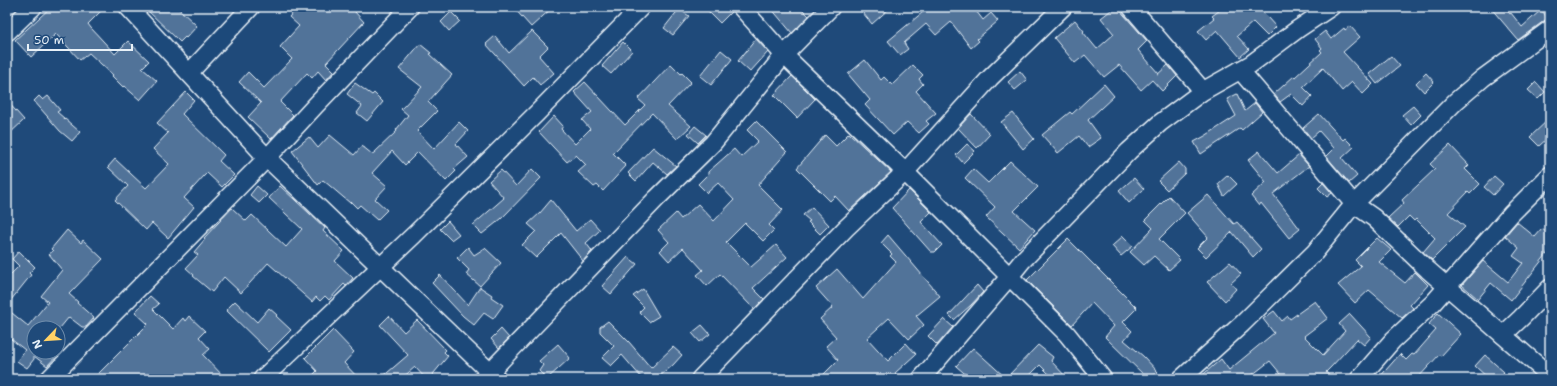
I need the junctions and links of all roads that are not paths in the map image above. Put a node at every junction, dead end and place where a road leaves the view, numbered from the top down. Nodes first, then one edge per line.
1 (33, 7) edge
2 (128, 7) edge
3 (251, 7) edge
4 (410, 7) edge
5 (640, 7) edge
6 (741, 7) edge
7 (831, 7) edge
8 (1063, 7) edge
9 (1131, 7) edge
10 (1331, 7) edge
11 (1550, 29) edge
12 (7, 32) edge
13 (784, 54) junction
14 (1240, 70) junction
15 (189, 72) junction
16 (1203, 91) junction
17 (267, 158) junction
18 (905, 172) junction
19 (1550, 175) edge
20 (1354, 204) junction
21 (380, 268) junction
22 (1010, 276) junction
23 (1447, 286) junction
24 (1550, 288) edge
25 (1503, 335) junction
26 (1550, 376) edge
27 (490, 377) edge
28 (51, 378) edge
29 (262, 379) edge
30 (700, 379) edge
31 (921, 379) edge
32 (1103, 379) edge
33 (1181, 379) edge
34 (1359, 379) edge

1 - 12 street
2 - 15 street
3 - 15 street
4 - 17 street
5 - 21 street
6 - 13 street
7 - 13 street
8 - 18 street
9 - 16 street
10 - 14 street
11 - 20 street
13 - 18 street
13 - 27 street
14 - 16 street
14 - 20 street
15 - 17 street
16 - 22 street
17 - 21 street
17 - 28 street
18 - 22 street
18 - 30 street
19 - 23 street
20 - 23 street
20 - 33 street
21 - 27 street
21 - 29 street
22 - 31 street
22 - 32 street
23 - 25 street
23 - 34 street
24 - 25 street
25 - 26 street

